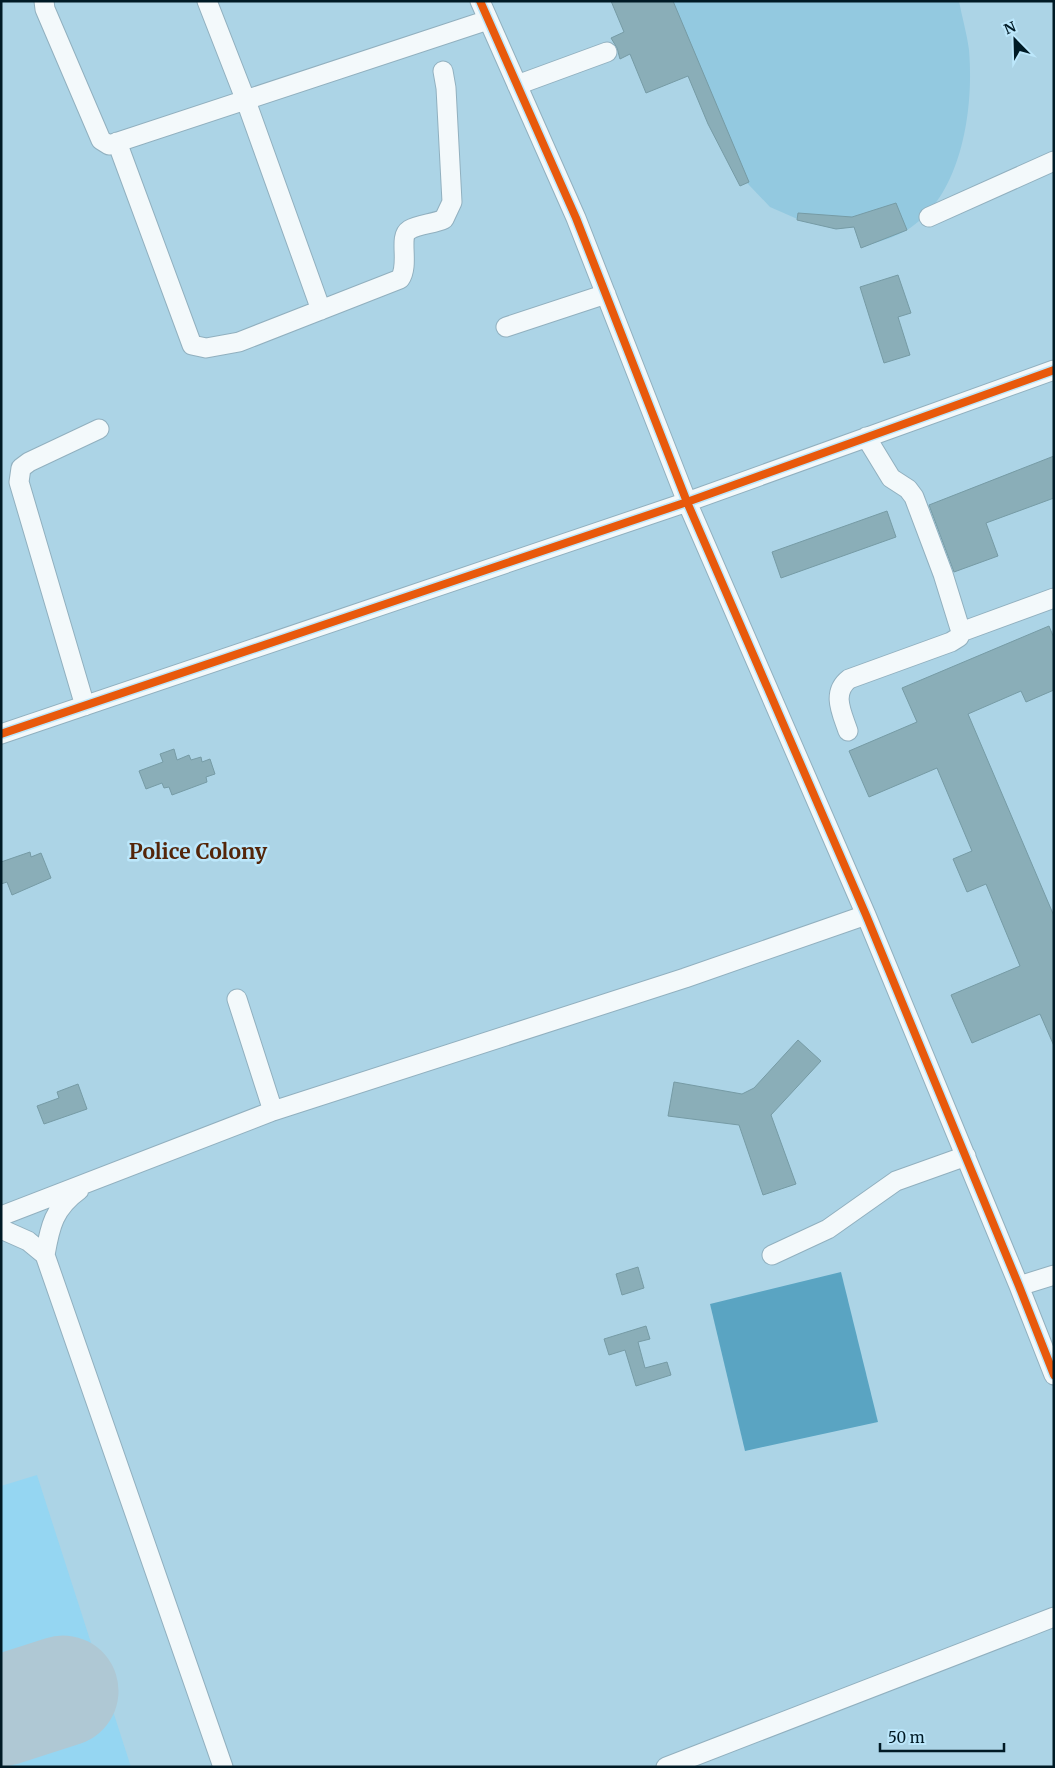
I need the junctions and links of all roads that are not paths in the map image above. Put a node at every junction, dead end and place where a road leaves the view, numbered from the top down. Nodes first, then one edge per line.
1 (44, 1) edge
2 (207, 1) edge
3 (480, 1) edge
4 (488, 20) junction
5 (607, 52) dead end
6 (443, 71) dead end
7 (517, 85) junction
8 (246, 101) junction
9 (117, 142) junction
10 (1054, 161) edge
11 (929, 217) dead end
12 (606, 294) junction
13 (321, 310) junction
14 (506, 328) dead end
15 (1054, 370) edge
16 (99, 429) dead end
17 (866, 437) junction
18 (687, 502) junction
19 (1054, 598) edge
20 (961, 632) junction
21 (84, 706) junction
22 (848, 731) dead end
23 (1, 734) edge
24 (866, 915) junction
25 (237, 999) dead end
26 (274, 1112) junction
27 (966, 1156) junction
28 (93, 1180) junction
29 (1, 1216) edge
30 (1, 1229) edge
31 (45, 1255) junction
32 (772, 1255) dead end
33 (1054, 1275) edge
34 (1019, 1286) junction
35 (1054, 1375) edge
36 (1054, 1617) edge
37 (223, 1767) edge
38 (666, 1767) edge

1 - 9 street
2 - 8 street
3 - 4 street
4 - 7 street
4 - 8 street
5 - 7 street
6 - 13 street
7 - 12 street
8 - 9 street
8 - 13 street
9 - 13 street
10 - 11 street
12 - 14 street
12 - 18 street
15 - 17 street
16 - 21 street
17 - 18 street
17 - 20 street
18 - 21 street
18 - 24 street
19 - 20 street
20 - 22 street
21 - 23 street
24 - 26 street
24 - 27 street
25 - 26 street
26 - 28 street
27 - 32 street
27 - 34 street
28 - 29 street
28 - 31 street
30 - 31 street
31 - 37 street
33 - 34 street
34 - 35 street
36 - 38 street

